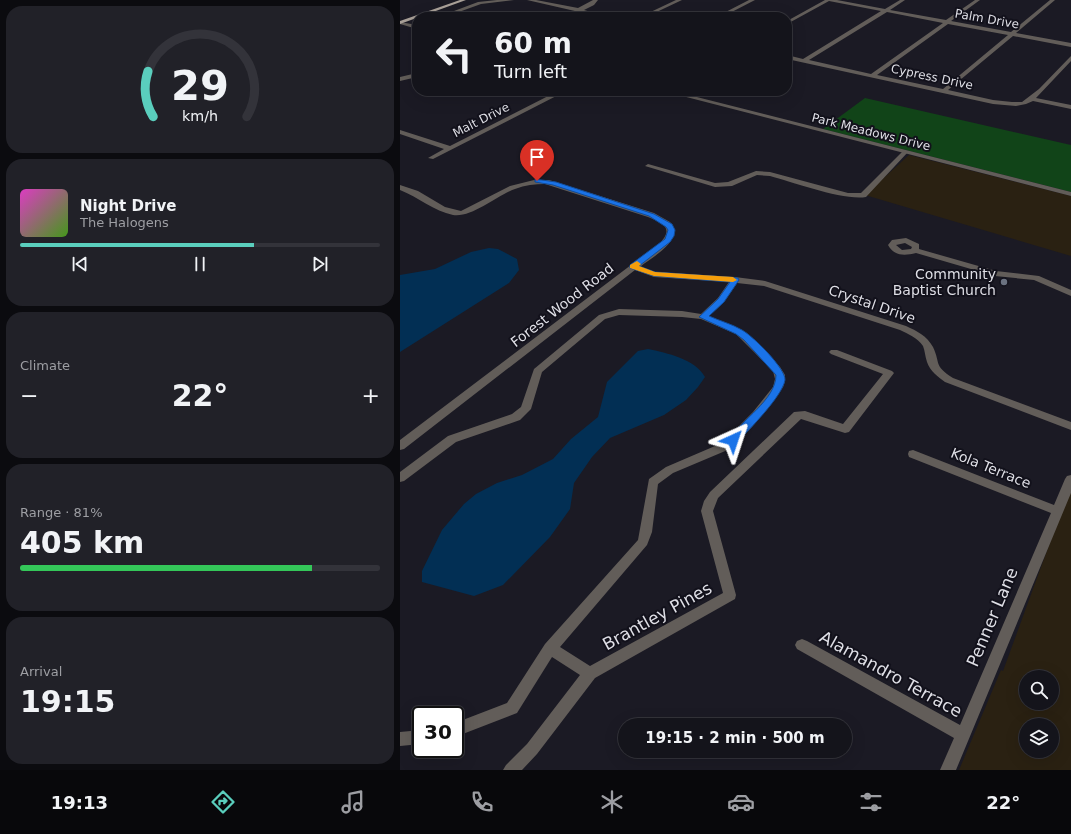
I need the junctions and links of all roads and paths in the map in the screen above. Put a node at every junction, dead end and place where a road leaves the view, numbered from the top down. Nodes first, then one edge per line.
1 (452, 0) edge
2 (464, 0) edge
3 (512, 0) edge
4 (529, 0) edge
5 (596, 0) edge
6 (680, 0) edge
7 (753, 0) edge
8 (829, 0) edge
9 (903, 0) edge
10 (978, 0) edge
11 (1053, 0) edge
12 (546, 2) edge
13 (579, 10) junction
14 (886, 10) junction
15 (417, 12) edge
16 (431, 12) edge
17 (454, 12) edge
18 (587, 12) edge
19 (653, 12) edge
20 (728, 12) edge
21 (412, 14) edge
22 (400, 18) edge
23 (412, 19) edge
24 (792, 20) edge
25 (948, 22) junction
26 (400, 23) edge
27 (412, 26) edge
28 (1013, 34) junction
29 (1071, 45) edge
30 (792, 58) edge
31 (1071, 58) edge
32 (804, 60) junction
33 (872, 75) junction
34 (412, 77) edge
35 (400, 79) edge
36 (944, 91) junction
37 (553, 96) edge
38 (686, 96) edge
39 (1032, 99) junction
40 (1071, 107) edge
41 (400, 132) edge
42 (450, 148) junction
43 (905, 152) junction
44 (430, 158) dead end
45 (648, 166) dead end
46 (400, 187) edge
47 (1071, 194) edge
48 (915, 250) dead end
49 (633, 267) junction
50 (735, 280) junction
51 (1071, 293) edge
52 (703, 317) junction
53 (834, 352) dead end
54 (1071, 426) edge
55 (400, 446) edge
56 (913, 454) dead end
57 (400, 478) edge
58 (1071, 478) edge
59 (1057, 511) junction
60 (802, 645) dead end
61 (550, 648) junction
62 (590, 673) junction
63 (464, 727) edge
64 (963, 735) junction
65 (412, 738) edge
66 (400, 739) edge
67 (511, 770) edge
68 (948, 770) edge

1 - 15 main road
2 - 16 main road
3 - 17 street
4 - 12 street
5 - 13 street
6 - 19 street
7 - 20 street
8 - 14 street, Palm Drive
8 - 24 street
9 - 14 street
10 - 25 street
11 - 28 street
12 - 13 street
13 - 18 street
14 - 25 street, Palm Drive
14 - 32 street
21 - 22 main road
23 - 26 main road
25 - 28 street, Palm Drive
25 - 33 street
26 - 27 street
28 - 29 street, Palm Drive
28 - 36 street
30 - 32 street, Cypress Drive
31 - 39 street
32 - 33 street, Cypress Drive
33 - 36 street, Cypress Drive
34 - 35 street
36 - 39 street, Cypress Drive
37 - 42 street, Malt Drive
38 - 43 street, Park Meadows Drive
39 - 40 street, Cypress Drive
41 - 42 street
42 - 44 street, Malt Drive
43 - 45 street
43 - 47 street, Park Meadows Drive
46 - 49 street, Forest Wood Road
48 - 51 street
49 - 50 street, Crystal Drive
49 - 55 street, Forest Wood Road
50 - 52 street
50 - 54 street, Crystal Drive
52 - 57 street
52 - 61 street
53 - 62 street, Brantley Pines
56 - 59 street, Kola Terrace
58 - 59 street, Penner Lane
59 - 64 street, Penner Lane
60 - 64 street, Alamandro Terrace
61 - 62 street
61 - 63 street
62 - 67 street, Brantley Pines
64 - 68 street, Penner Lane
65 - 66 street

